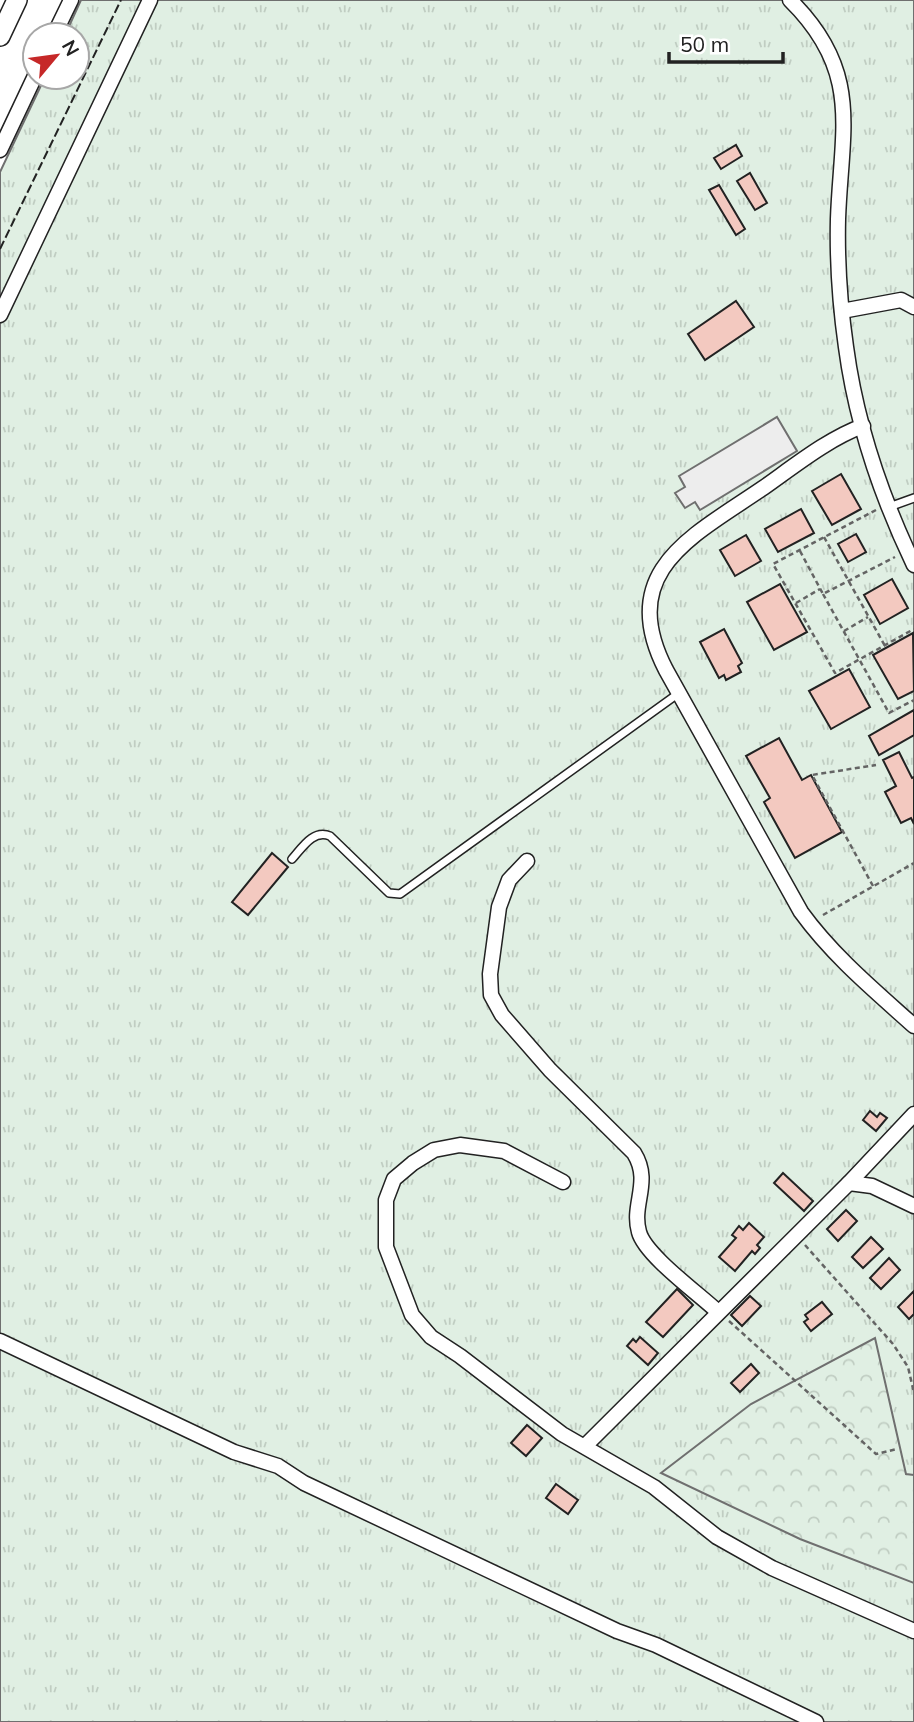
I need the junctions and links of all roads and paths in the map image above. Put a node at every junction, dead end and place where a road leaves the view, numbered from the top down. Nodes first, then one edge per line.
1 (17, 0) edge
2 (71, 0) edge
3 (150, 0) edge
4 (790, 0) edge
5 (61, 21) edge
6 (0, 36) edge
7 (28, 91) edge
8 (0, 150) edge
9 (914, 307) edge
10 (842, 311) junction
11 (0, 315) edge
12 (863, 426) junction
13 (914, 498) edge
14 (888, 505) junction
15 (824, 537) junction
16 (799, 550) junction
17 (907, 551) junction
18 (914, 565) edge
19 (848, 581) junction
20 (820, 590) junction
21 (823, 594) junction
22 (796, 603) junction
23 (868, 617) junction
24 (914, 629) edge
25 (843, 631) junction
26 (885, 646) junction
27 (859, 660) junction
28 (679, 693) junction
29 (914, 700) edge
30 (876, 765) dead end
31 (292, 859) dead end
32 (527, 861) dead end
33 (914, 863) edge
34 (873, 886) junction
35 (809, 923) junction
36 (914, 1026) edge
37 (914, 1114) edge
38 (563, 1182) dead end
39 (849, 1183) junction
40 (914, 1206) edge
41 (797, 1234) junction
42 (718, 1312) junction
43 (0, 1340) edge
44 (914, 1393) edge
45 (585, 1446) junction
46 (897, 1449) dead end
47 (914, 1631) edge
48 (816, 1722) edge

1 - 6 street
2 - 5 street
3 - 11 street
4 - 10 street
7 - 8 street
9 - 10 street
10 - 12 street
12 - 14 street
12 - 28 street
13 - 14 lane
14 - 15 path
14 - 17 street
15 - 16 path
15 - 19 path
16 - 20 path
16 - 22 path
17 - 18 street
17 - 19 path
19 - 21 path
19 - 23 path
20 - 21 path
20 - 22 path
21 - 25 path
22 - 27 path
23 - 25 path
23 - 26 path
24 - 26 path
25 - 27 path
26 - 27 path
27 - 29 path
28 - 31 lane
28 - 35 street
30 - 34 path
32 - 42 street
33 - 34 path
34 - 35 path
35 - 36 street
37 - 39 street
38 - 45 street
39 - 40 street
39 - 41 street
41 - 42 street
41 - 44 path
42 - 45 street
42 - 46 path
43 - 48 street
45 - 47 street

